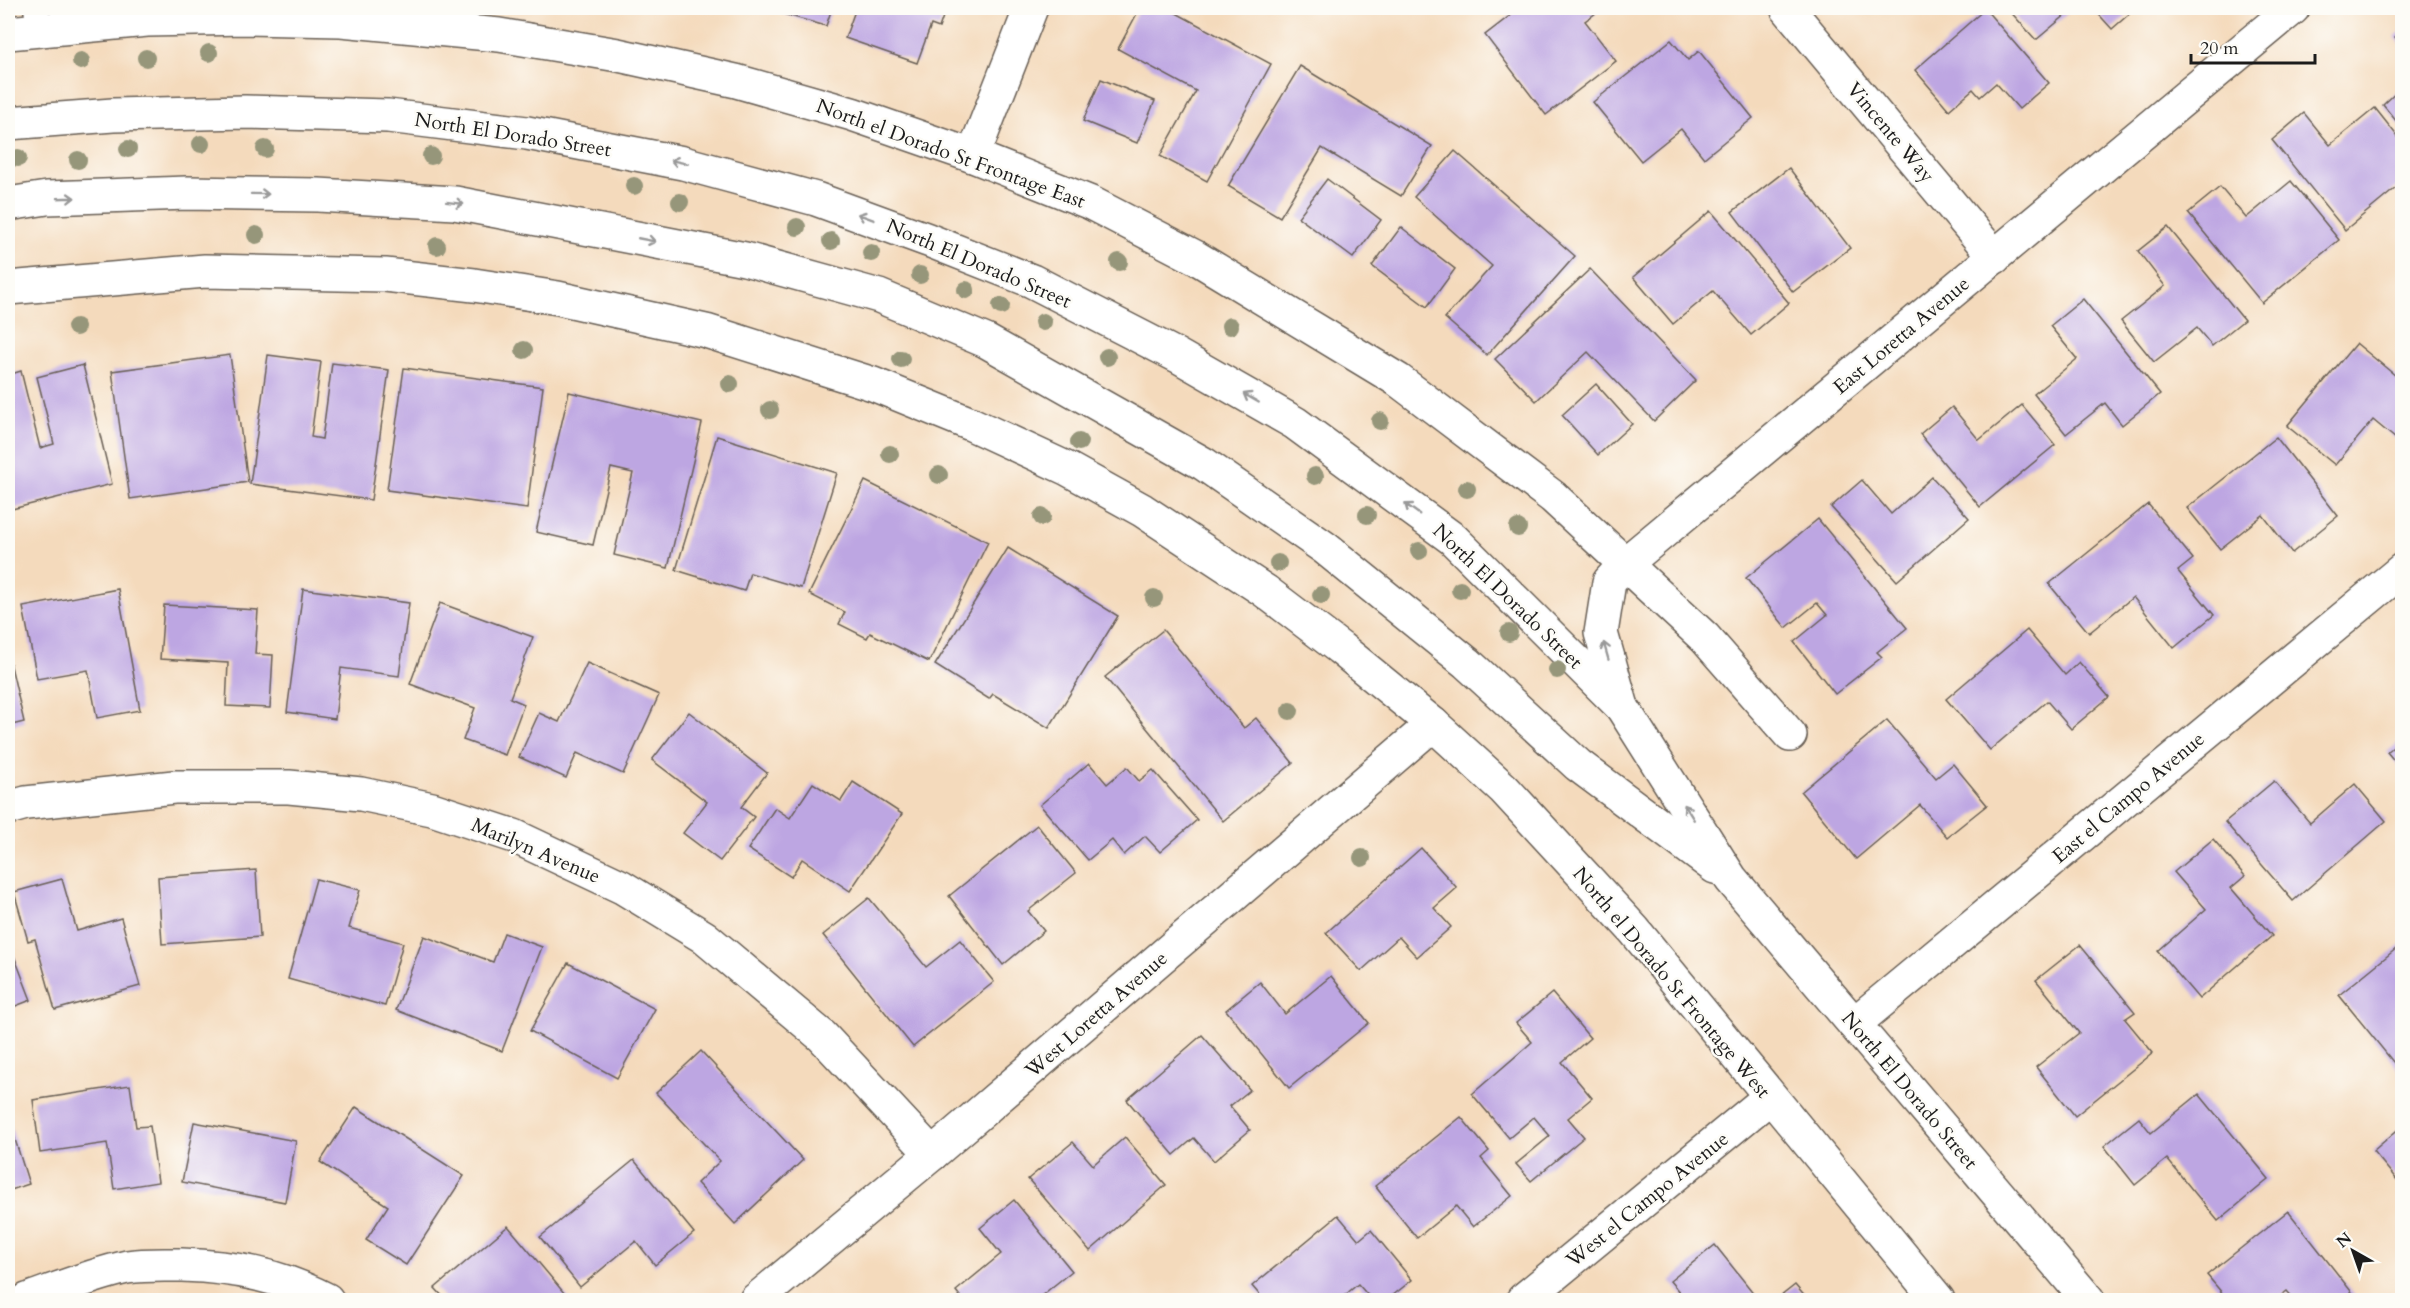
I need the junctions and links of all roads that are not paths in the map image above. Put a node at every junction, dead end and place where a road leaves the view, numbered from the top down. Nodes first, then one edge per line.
1 (1031, 8) edge
2 (1787, 8) edge
3 (2294, 8) edge
4 (27, 24) edge
5 (8, 123) edge
6 (973, 156) junction
7 (8, 204) edge
8 (1995, 257) junction
9 (8, 288) edge
10 (1626, 563) junction
11 (2403, 570) edge
12 (1622, 707) junction
13 (1433, 724) junction
14 (1790, 735) dead end
15 (8, 808) edge
16 (1731, 879) junction
17 (1854, 1024) junction
18 (1770, 1097) junction
19 (932, 1154) junction
20 (27, 1300) edge
21 (327, 1300) edge
22 (756, 1300) edge
23 (1523, 1300) edge
24 (1938, 1300) edge
25 (2088, 1300) edge

1 - 6 street
2 - 8 street, Vincente Way
3 - 8 street, East Loretta Avenue
4 - 6 street, North el Dorado St Frontage East
12 -> 5 street, North El Dorado Street
6 - 10 street, North el Dorado St Frontage East
7 -> 16 street, North El Dorado Street
8 - 10 street, East Loretta Avenue
9 - 13 street, North el Dorado St Frontage West
12 -> 10 street, East Loretta Avenue
10 - 14 street, North el Dorado St Frontage East
11 - 17 street, East el Campo Avenue
16 -> 12 street, North El Dorado Street
13 - 18 street, North el Dorado St Frontage West
13 - 19 street, West Loretta Avenue
15 - 19 street, Marilyn Avenue
16 - 17 street, North El Dorado Street
17 - 25 street, North El Dorado Street
18 - 23 street, West el Campo Avenue
18 - 24 street, North el Dorado St Frontage West
19 - 22 street, West Loretta Avenue
20 - 21 street

